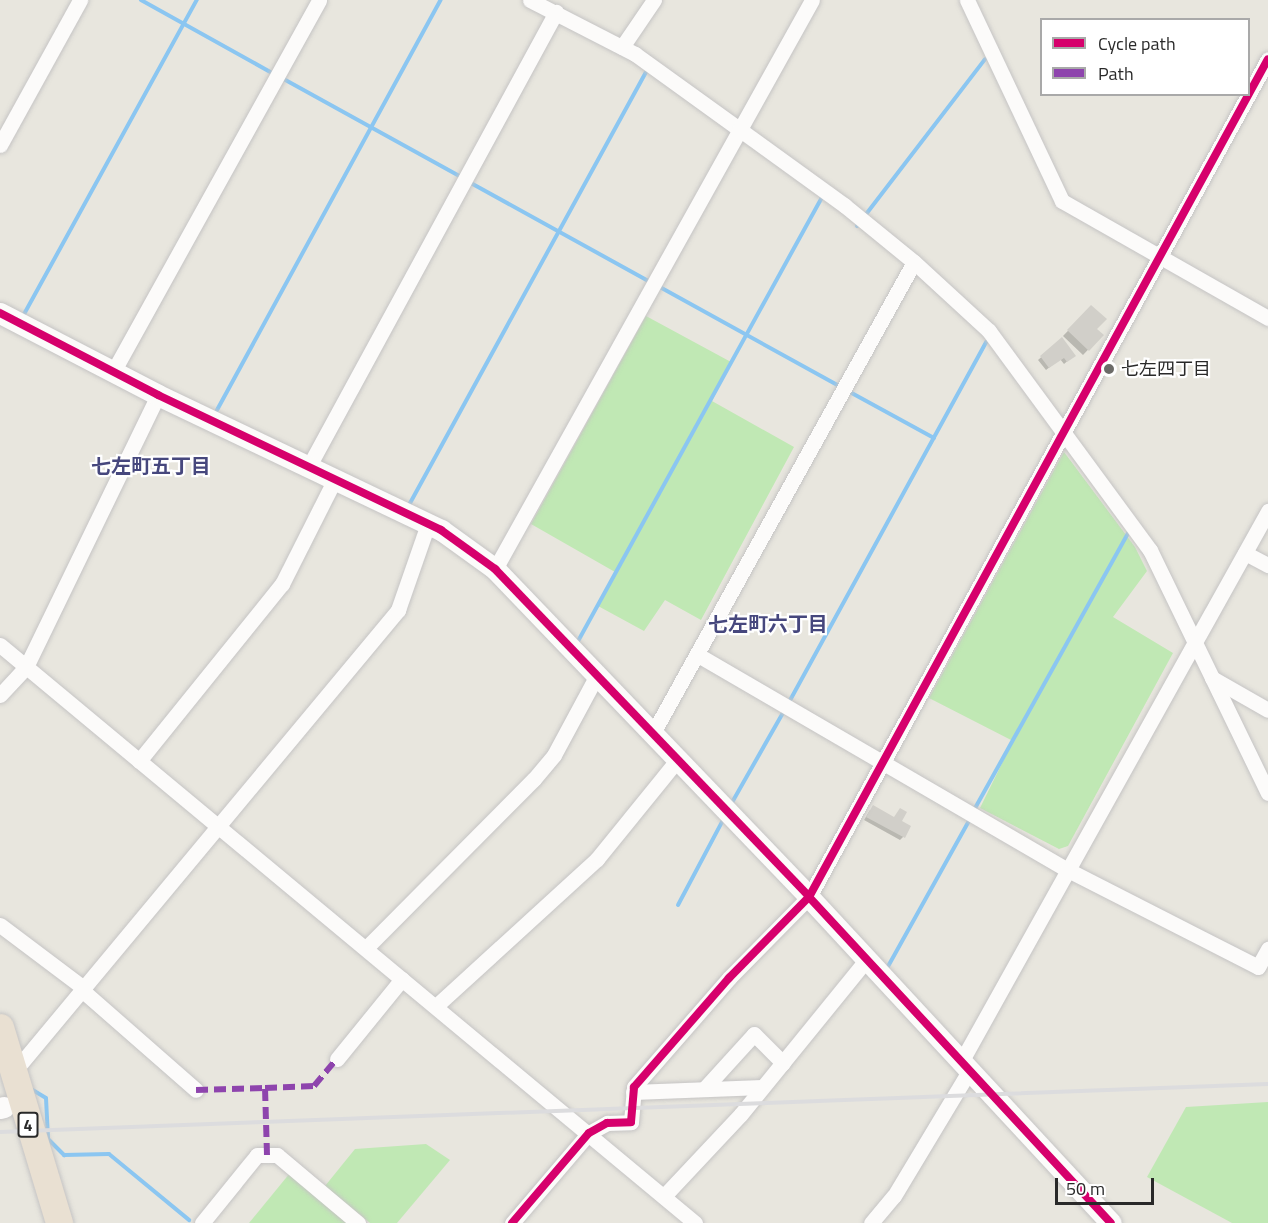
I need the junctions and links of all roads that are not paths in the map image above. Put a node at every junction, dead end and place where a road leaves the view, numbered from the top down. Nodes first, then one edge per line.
1 (80, 0) edge
2 (318, 0) edge
3 (530, 0) edge
4 (654, 0) edge
5 (812, 0) edge
6 (967, 0) edge
7 (556, 12) junction
8 (622, 47) junction
9 (1268, 59) edge
10 (1250, 92) edge
11 (1248, 96) edge
12 (739, 129) junction
13 (0, 145) edge
14 (1159, 259) junction
15 (914, 262) junction
16 (0, 313) edge
17 (1268, 318) edge
18 (113, 372) junction
19 (158, 394) junction
20 (1065, 432) junction
21 (309, 466) junction
22 (335, 479) junction
23 (1268, 511) edge
24 (428, 524) junction
25 (1245, 553) junction
26 (1268, 565) edge
27 (495, 569) junction
28 (1196, 644) junction
29 (0, 645) edge
30 (698, 655) junction
31 (26, 667) junction
32 (597, 675) junction
33 (1212, 678) junction
34 (0, 695) edge
35 (1268, 710) edge
36 (652, 733) junction
37 (678, 759) junction
38 (139, 761) junction
39 (882, 764) junction
40 (1268, 792) edge
41 (218, 828) junction
42 (1068, 870) junction
43 (809, 897) junction
44 (0, 925) edge
45 (366, 948) junction
46 (1268, 949) edge
47 (867, 959) junction
48 (402, 978) junction
49 (84, 990) junction
50 (436, 1006) junction
51 (0, 1027) edge
52 (337, 1059) dead end
53 (783, 1062) junction
54 (965, 1067) junction
55 (762, 1087) junction
56 (704, 1089) junction
57 (196, 1090) dead end
58 (633, 1092) junction
59 (4, 1096) edge
60 (589, 1133) junction
61 (664, 1196) junction
62 (42, 1223) edge
63 (59, 1223) edge
64 (202, 1223) edge
65 (358, 1223) edge
66 (512, 1223) edge
67 (695, 1223) edge
68 (871, 1223) edge
69 (1111, 1223) edge

1 - 13 street
2 - 18 street
3 - 7 street
4 - 8 street
5 - 12 street
6 - 14 street
7 - 8 street
7 - 21 street
8 - 12 street
9 - 10 street
11 - 14 street
12 - 15 street
12 - 27 street
14 - 17 street
14 - 20 street
15 - 20 street
15 - 30 street
16 - 18 street
18 - 19 street
19 - 21 street
19 - 31 street
20 - 28 street
20 - 39 street
21 - 22 street
22 - 24 street
22 - 38 street
23 - 25 street
24 - 27 street
24 - 41 street
25 - 26 street
25 - 28 street
27 - 32 street
28 - 33 street
28 - 42 street
29 - 31 street
30 - 36 street
30 - 39 street
31 - 34 street
31 - 38 street
32 - 36 street
32 - 45 street
33 - 35 street
33 - 40 street
36 - 37 street
37 - 43 street
37 - 50 street
38 - 41 street
39 - 42 street
39 - 43 street
41 - 45 street
41 - 49 street
42 - 46 street
42 - 54 street
43 - 47 street
43 - 58 street
44 - 49 street
45 - 48 street
47 - 53 street
47 - 54 street
48 - 50 street
48 - 52 street
49 - 57 street
49 - 59 street
50 - 60 street
51 - 59 highway, 4
53 - 55 street
53 - 56 street
54 - 68 street
54 - 69 street
55 - 56 street
55 - 61 street
56 - 58 street
58 - 60 street
59 - 62 highway, 4
59 - 63 highway, 4
60 - 61 street
60 - 66 street
61 - 67 street
64 - 65 street

